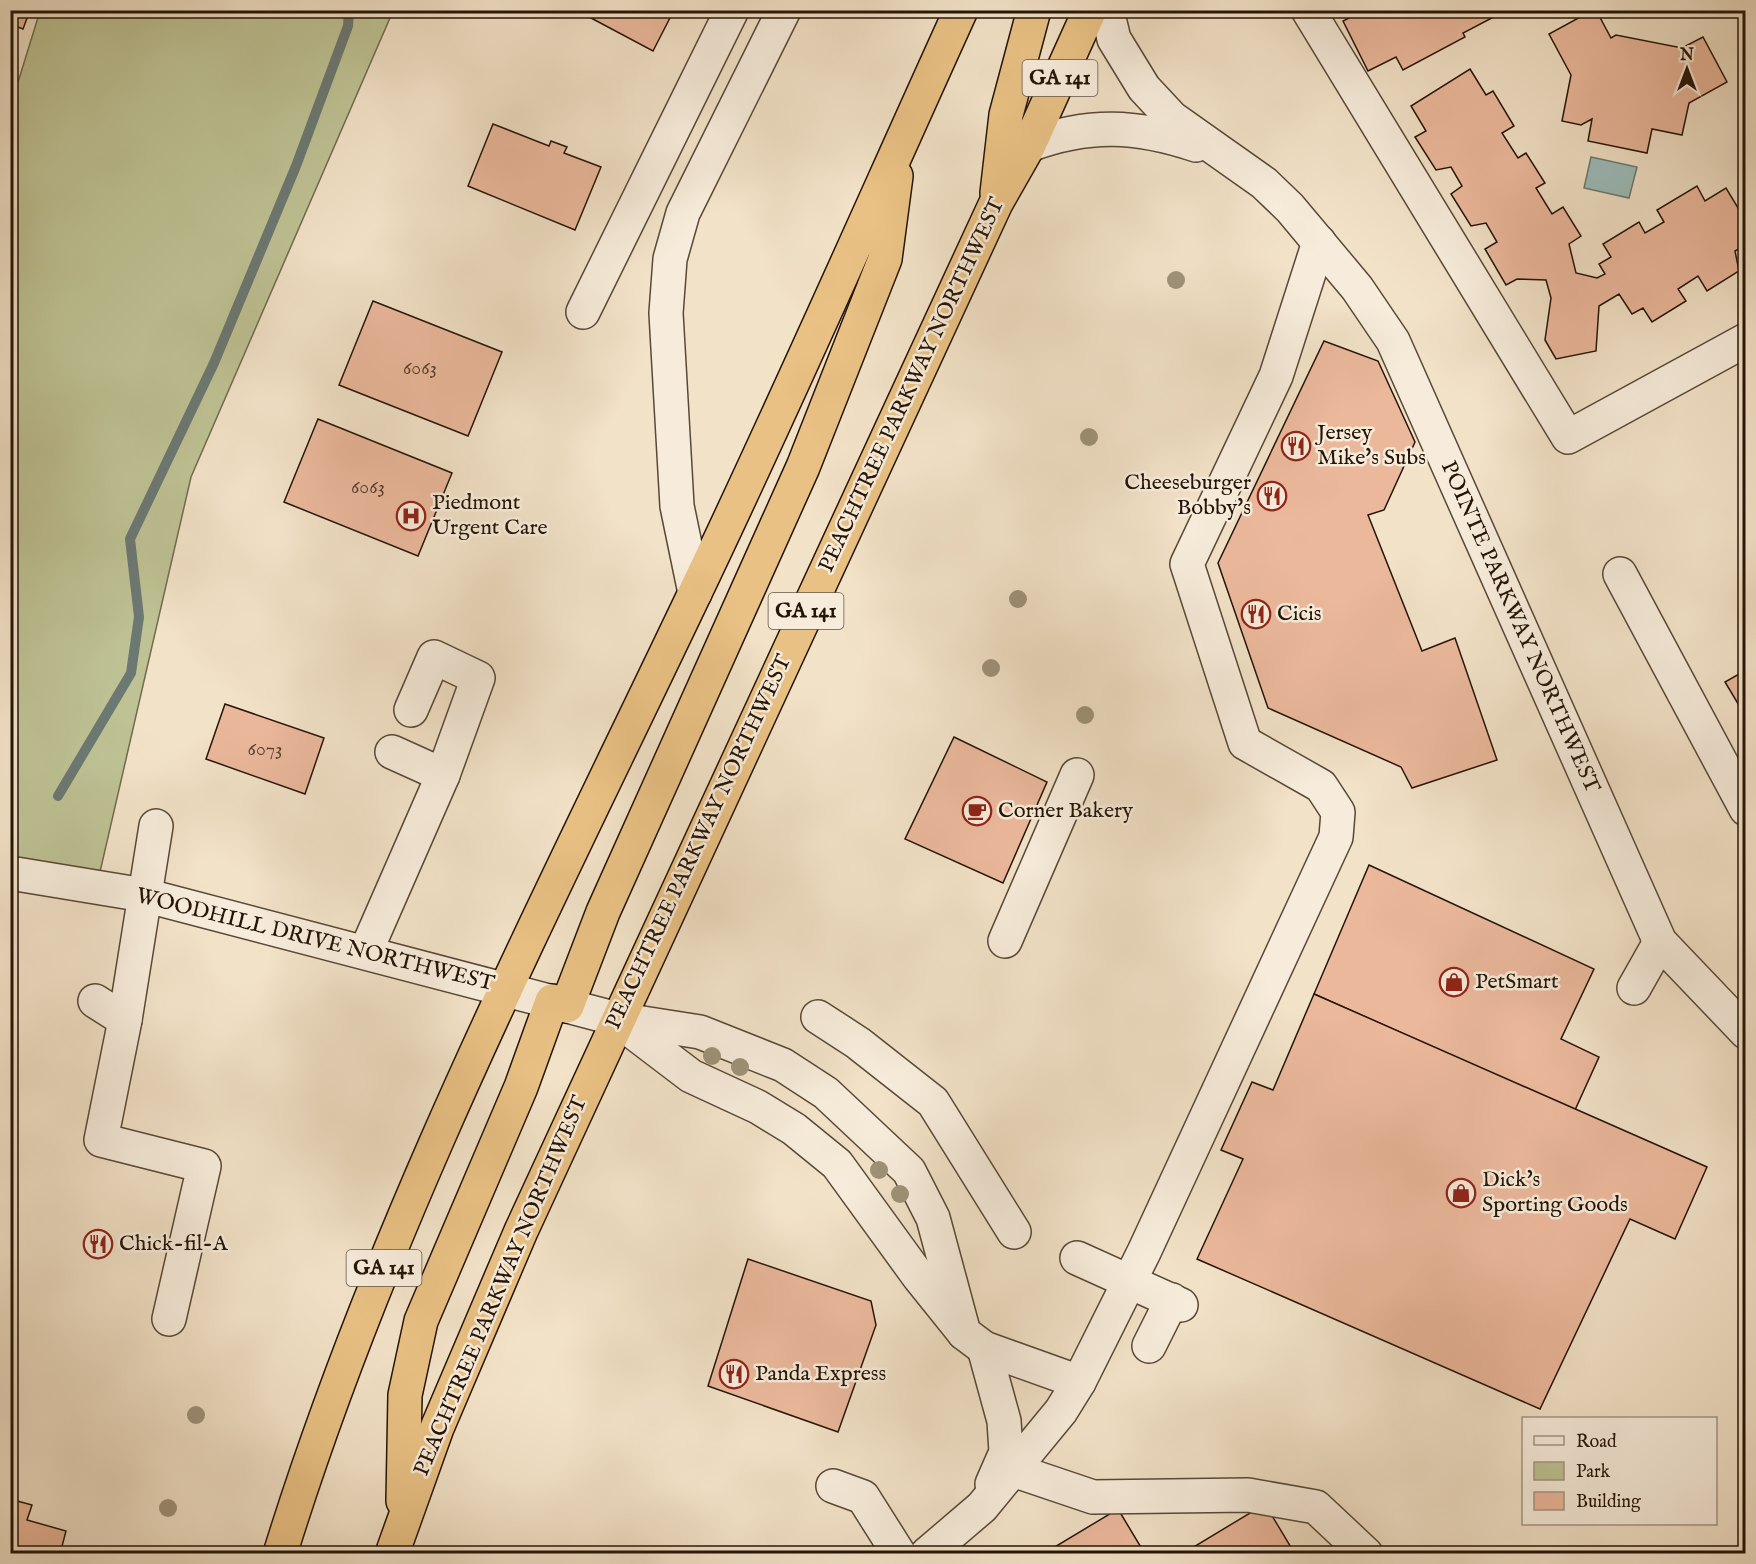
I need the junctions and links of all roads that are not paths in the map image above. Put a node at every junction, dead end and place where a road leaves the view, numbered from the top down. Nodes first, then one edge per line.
1 (732, 10) edge
2 (961, 10) edge
3 (1035, 10) edge
4 (1090, 10) edge
5 (1107, 10) edge
6 (1308, 10) edge
7 (781, 11) edge
8 (900, 144) junction
9 (1029, 145) junction
10 (1215, 151) junction
11 (996, 203) junction
12 (1319, 242) junction
13 (583, 312) dead end
14 (1746, 340) edge
15 (1620, 574) dead end
16 (695, 593) junction
17 (411, 710) dead end
18 (392, 752) dead end
19 (443, 775) junction
20 (1077, 775) dead end
21 (1746, 809) edge
22 (156, 826) dead end
23 (10, 873) edge
24 (144, 896) junction
25 (1005, 941) dead end
26 (1660, 942) junction
27 (366, 951) junction
28 (1634, 988) dead end
29 (505, 989) junction
30 (94, 1001) dead end
31 (560, 1004) junction
32 (819, 1017) dead end
33 (616, 1019) junction
34 (125, 1020) junction
35 (1746, 1032) edge
36 (1014, 1232) dead end
37 (1077, 1258) dead end
38 (1130, 1280) junction
39 (169, 1319) dead end
40 (974, 1340) junction
41 (1149, 1346) dead end
42 (1079, 1382) junction
43 (1013, 1470) junction
44 (833, 1486) dead end
45 (982, 1507) junction
46 (403, 1521) junction
47 (280, 1554) edge
48 (392, 1554) edge
49 (899, 1554) edge
50 (927, 1554) edge
51 (1366, 1554) edge

1 - 13 street
2 - 8 highway, GA 141
3 - 11 highway
4 - 9 highway, PEACHTREE PARKWAY NORTHWEST / GA 141
5 - 10 street, POINTE PARKWAY NORTHWEST
6 - 14 street
7 - 16 street
8 - 16 highway, GA 141
8 - 31 highway
9 - 10 street, POINTE PARKWAY NORTHWEST
9 - 11 highway, PEACHTREE PARKWAY NORTHWEST / GA 141
10 - 12 street, POINTE PARKWAY NORTHWEST
11 - 33 highway, PEACHTREE PARKWAY NORTHWEST / GA 141
12 - 26 street, POINTE PARKWAY NORTHWEST
12 - 38 street
15 - 21 street
16 - 29 highway, GA 141
17 - 19 street
18 - 19 street
19 - 27 street
20 - 25 street
22 - 24 street
23 - 24 street, WOODHILL DRIVE NORTHWEST
24 - 27 street, WOODHILL DRIVE NORTHWEST
24 - 34 street
26 - 28 street
26 - 35 street, POINTE PARKWAY NORTHWEST
27 - 29 street, WOODHILL DRIVE NORTHWEST
29 - 31 street, WOODHILL DRIVE NORTHWEST
29 - 47 highway, GA 141
30 - 34 street
31 - 33 street, WOODHILL DRIVE NORTHWEST
31 - 46 highway
32 - 36 street
33 - 40 street
33 - 40 street, WOODHILL DRIVE NORTHWEST
33 - 46 highway, PEACHTREE PARKWAY NORTHWEST / GA 141
34 - 39 street
37 - 38 street
38 - 41 street
38 - 42 street
40 - 42 street
40 - 45 street, WOODHILL DRIVE NORTHWEST
42 - 43 street
43 - 45 street
43 - 51 street
44 - 49 street
45 - 50 street
46 - 48 highway, PEACHTREE PARKWAY NORTHWEST / GA 141

